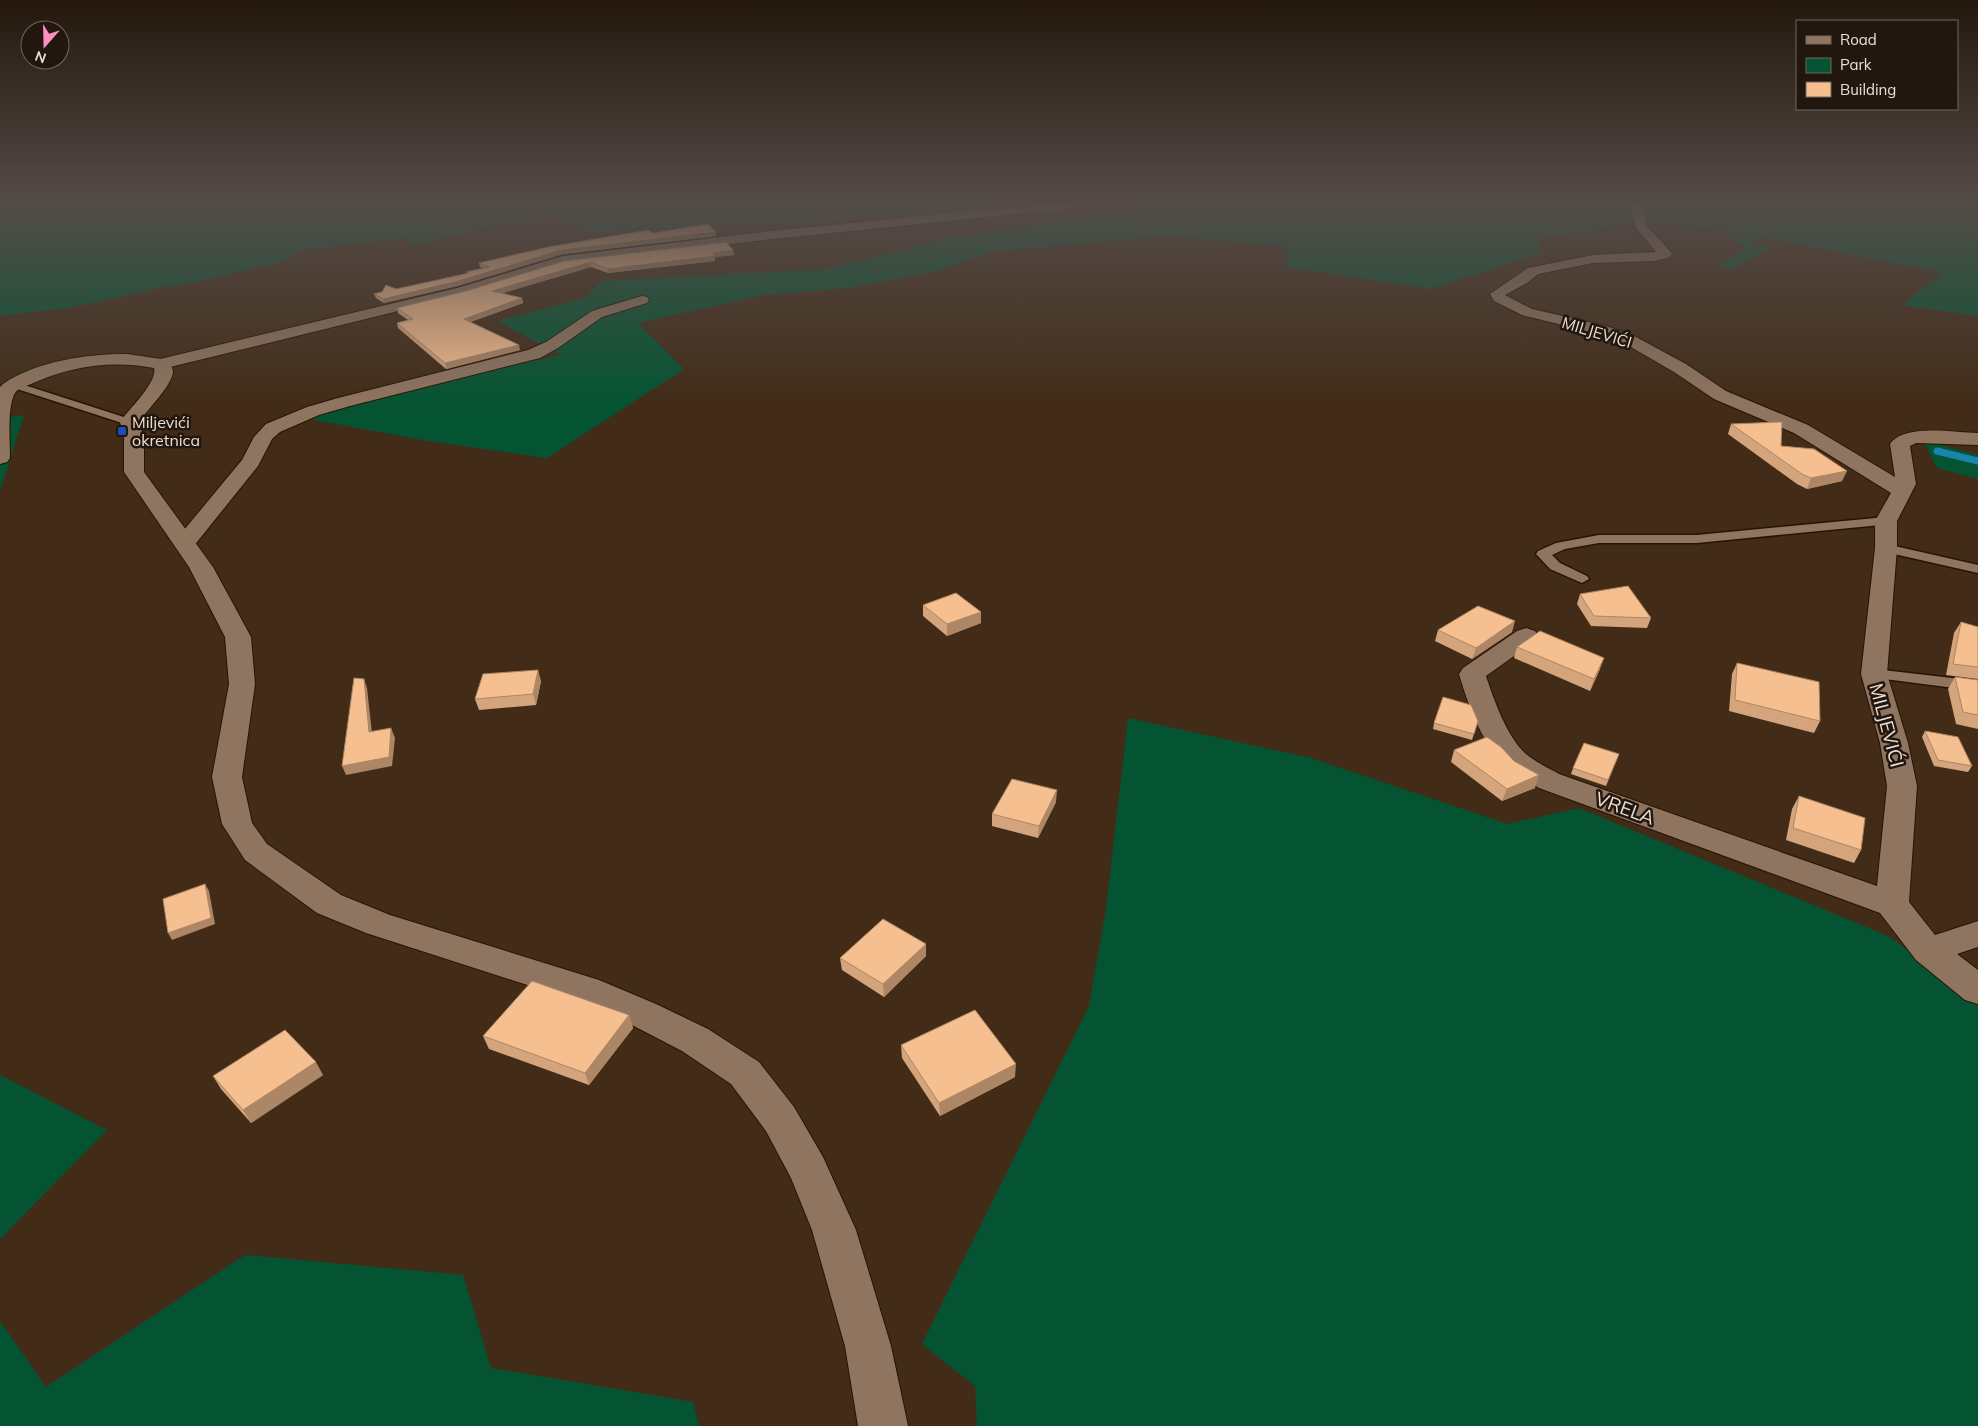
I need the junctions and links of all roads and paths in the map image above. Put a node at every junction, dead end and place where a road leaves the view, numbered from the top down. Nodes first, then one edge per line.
1 (530, 271) edge
2 (1535, 271) edge
3 (642, 300) dead end
4 (162, 364) junction
5 (15, 385) junction
6 (132, 430) junction
7 (1978, 439) edge
8 (0, 458) edge
9 (1901, 490) junction
10 (1886, 534) junction
11 (185, 542) junction
12 (1978, 569) edge
13 (1582, 578) dead end
14 (1526, 636) dead end
15 (1874, 674) junction
16 (1978, 686) edge
17 (1892, 904) junction
18 (1978, 934) edge
19 (1928, 951) junction
20 (1978, 990) edge
21 (883, 1426) edge

1 - 4 street
2 - 9 street, MILJEVIĆI
3 - 11 street
4 - 5 street
4 - 6 street
5 - 6 lane
5 - 8 street
6 - 11 street
7 - 9 street, MILJEVIĆI
9 - 10 street, MILJEVIĆI
10 - 12 lane
10 - 13 lane
10 - 15 street, MILJEVIĆI
11 - 21 street
14 - 17 street, VRELA
15 - 16 lane
15 - 17 street, MILJEVIĆI
17 - 19 street
18 - 19 street
19 - 20 street

